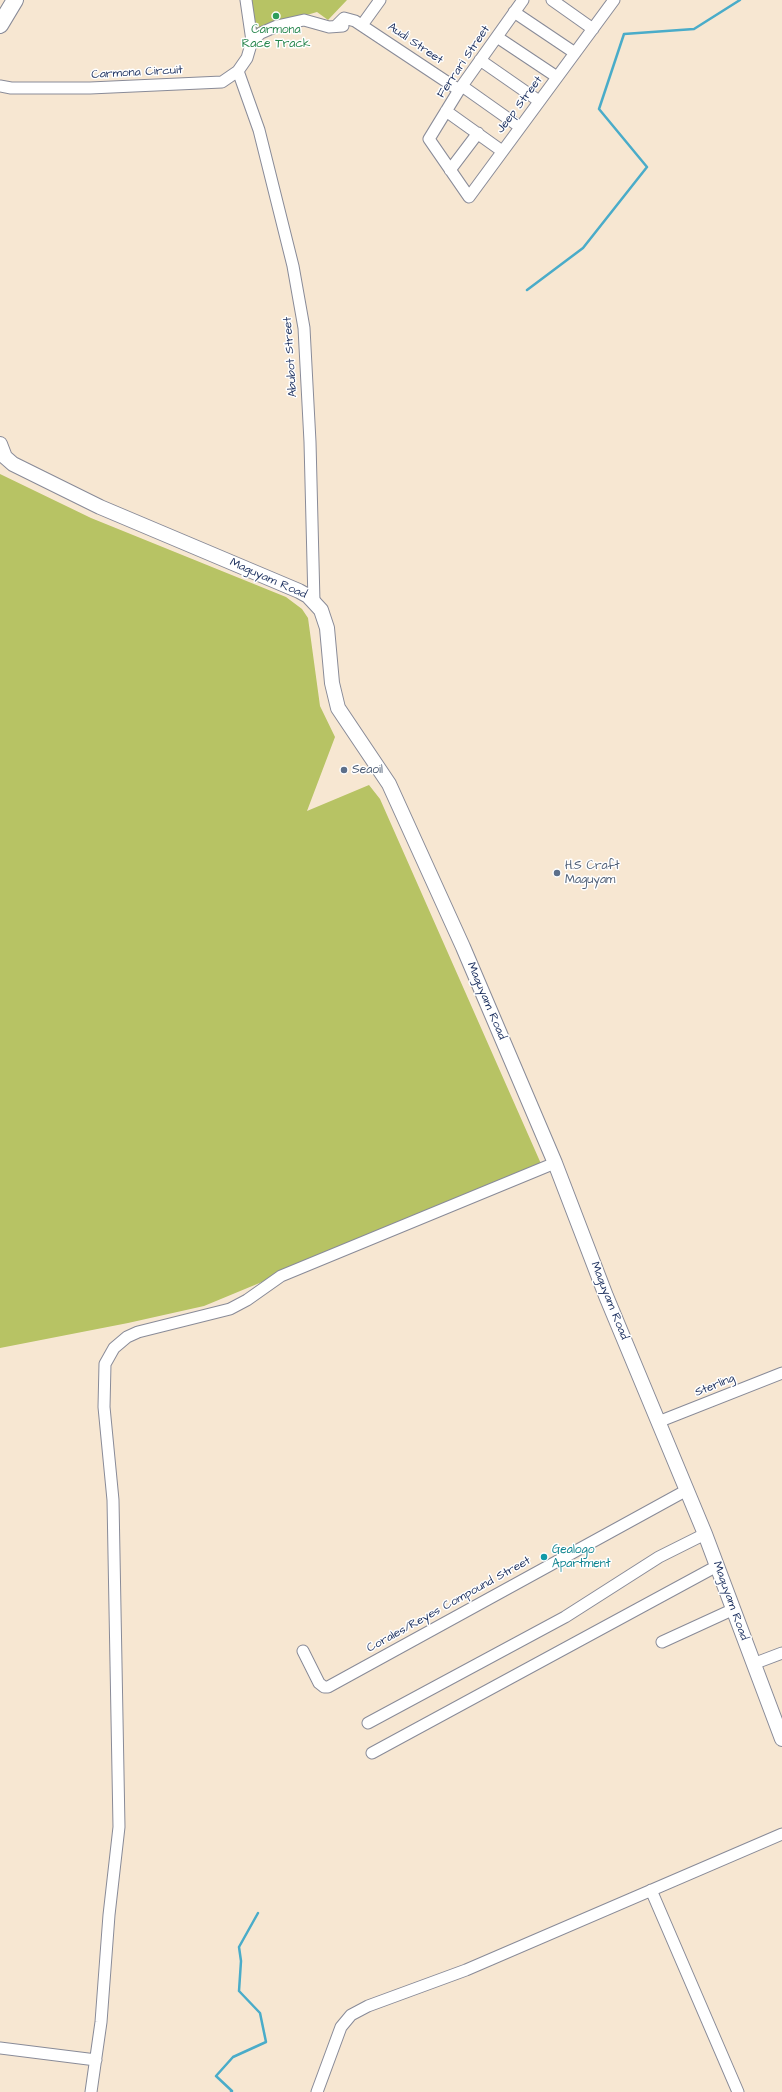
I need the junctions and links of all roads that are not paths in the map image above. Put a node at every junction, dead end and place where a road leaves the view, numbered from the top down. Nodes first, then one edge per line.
1 (15, 0) edge
2 (246, 0) edge
3 (380, 0) edge
4 (522, 0) edge
5 (552, 0) edge
6 (610, 1) edge
7 (514, 12) junction
8 (358, 23) junction
9 (0, 25) edge
10 (593, 28) junction
11 (497, 37) junction
12 (252, 41) junction
13 (575, 52) junction
14 (480, 60) junction
15 (238, 71) junction
16 (557, 77) junction
17 (0, 86) edge
18 (461, 88) junction
19 (539, 101) junction
20 (446, 111) junction
21 (520, 127) junction
22 (478, 134) junction
23 (502, 151) junction
24 (450, 170) junction
25 (0, 444) edge
26 (314, 602) junction
27 (555, 1163) junction
28 (782, 1373) edge
29 (658, 1422) junction
30 (687, 1490) junction
31 (705, 1534) junction
32 (718, 1566) junction
33 (734, 1609) junction
34 (662, 1642) dead end
35 (303, 1651) dead end
36 (782, 1653) edge
37 (753, 1664) junction
38 (368, 1723) dead end
39 (782, 1739) edge
40 (372, 1753) dead end
41 (782, 1834) edge
42 (651, 1890) junction
43 (0, 2048) edge
44 (96, 2060) junction
45 (91, 2092) edge
46 (317, 2092) edge
47 (738, 2092) edge

1 - 9 highway
2 - 12 street
3 - 8 street
4 - 7 street, Ferrari Street
5 - 10 street
6 - 10 street, Jeep Street
7 - 11 street, Ferrari Street
7 - 13 street
8 - 12 street
8 - 18 street, Audi Street
10 - 13 street, Jeep Street
11 - 14 street, Ferrari Street
11 - 16 street
12 - 15 street, Carmona Circuit
13 - 16 street, Jeep Street
14 - 18 street, Ferrari Street
14 - 19 street
15 - 17 street, Carmona Circuit
15 - 26 street, Abubot Street
16 - 19 street, Jeep Street
18 - 20 street, Ferrari Street
18 - 21 street, Audi Street
19 - 21 street, Jeep Street
20 - 22 street
20 - 24 street, Ferrari Street
21 - 23 street, Jeep Street
22 - 23 street
22 - 24 street
23 - 24 street, Jeep Street
25 - 26 main road, Maguyam Road
26 - 27 main road, Maguyam Road
27 - 29 main road, Maguyam Road
27 - 44 street
28 - 29 street, Sterling
29 - 30 main road, Maguyam Road
30 - 31 main road, Maguyam Road
30 - 35 street, Corales/Reyes Compound Street
31 - 32 main road, Maguyam Road
31 - 38 street
32 - 33 main road, Maguyam Road
32 - 40 street
33 - 34 street
33 - 37 main road, Maguyam Road
36 - 37 street
37 - 39 main road, Maguyam Road
41 - 42 street
42 - 46 street
42 - 47 street
43 - 44 street
44 - 45 street

